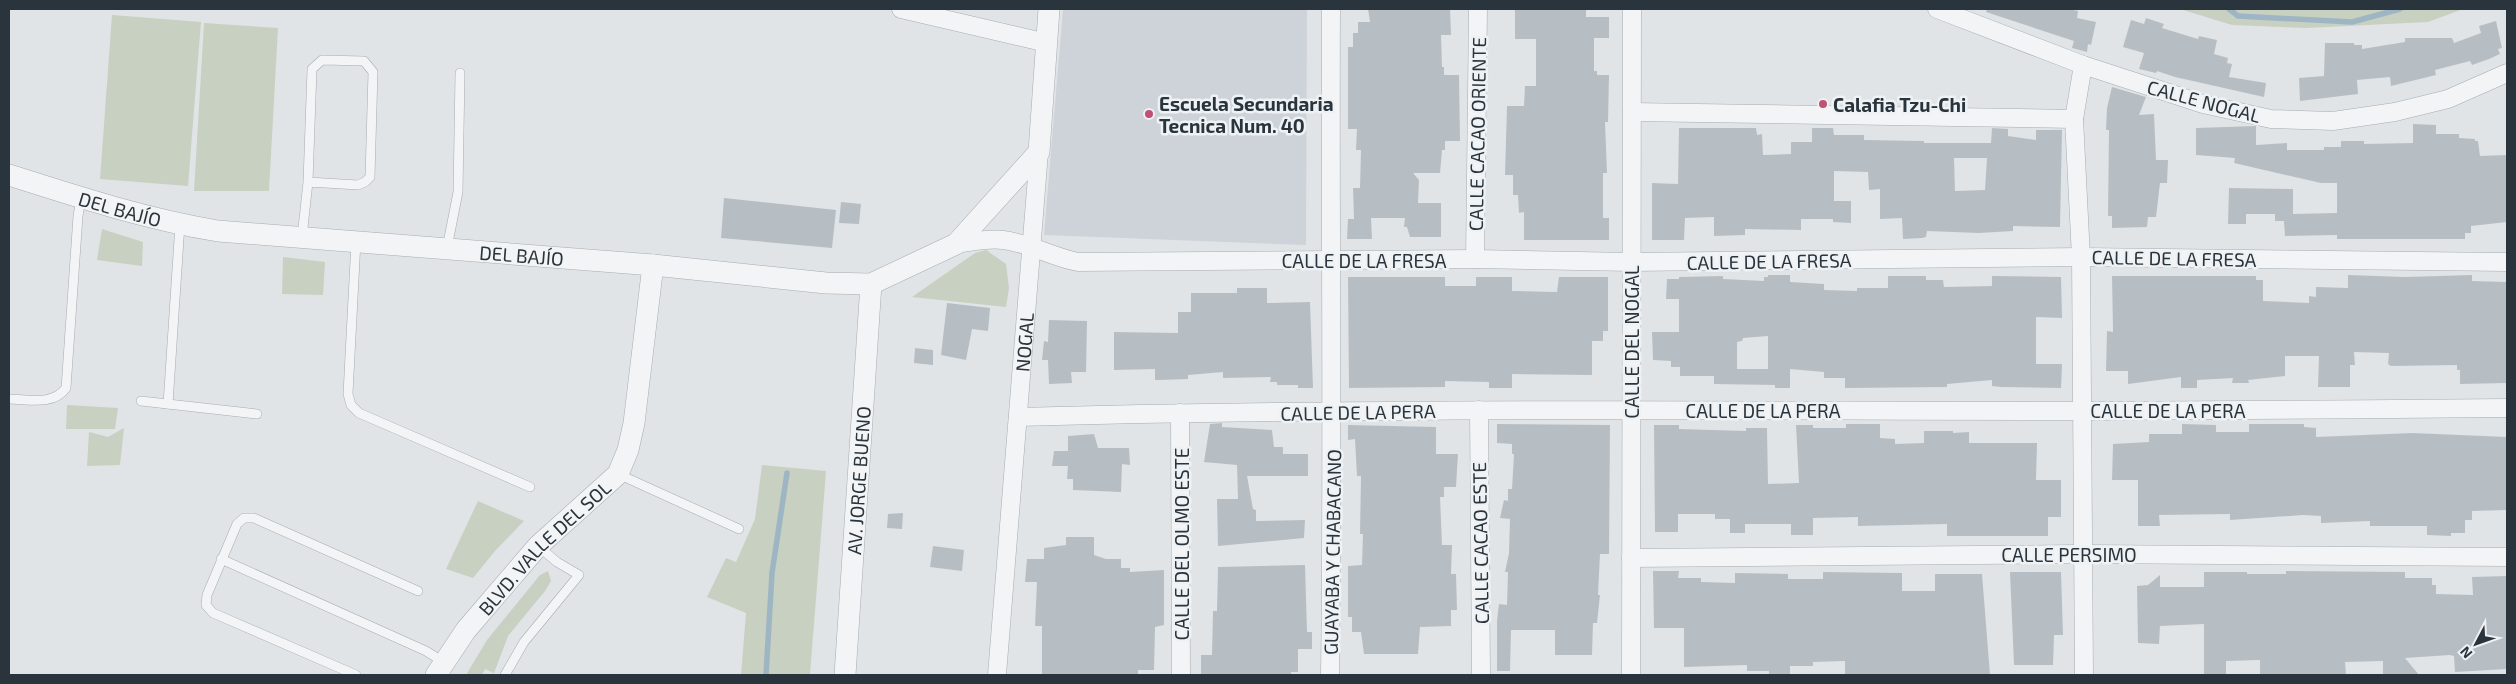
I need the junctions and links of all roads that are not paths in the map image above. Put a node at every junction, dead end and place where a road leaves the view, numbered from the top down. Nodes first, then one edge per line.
1 (901, 9) edge
2 (1049, 9) edge
3 (1332, 9) edge
4 (1478, 9) edge
5 (1632, 9) edge
6 (1937, 9) edge
7 (1047, 43) junction
8 (2083, 65) junction
9 (460, 73) dead end
10 (2507, 73) edge
11 (1632, 112) junction
12 (2074, 120) junction
13 (1039, 152) junction
14 (9, 175) edge
15 (308, 182) junction
16 (81, 198) junction
17 (180, 224) junction
18 (302, 237) junction
19 (356, 241) junction
20 (956, 244) junction
21 (1032, 247) junction
22 (447, 248) junction
23 (2081, 257) junction
24 (1475, 259) junction
25 (1330, 260) junction
26 (1632, 262) junction
27 (2507, 262) edge
28 (653, 264) junction
29 (871, 284) junction
30 (9, 399) edge
31 (141, 401) dead end
32 (168, 404) junction
33 (2507, 408) edge
34 (1479, 410) junction
35 (1631, 410) junction
36 (2081, 411) junction
37 (1180, 413) junction
38 (1333, 413) junction
39 (257, 414) dead end
40 (1018, 417) junction
41 (618, 474) junction
42 (530, 487) dead end
43 (738, 529) dead end
44 (538, 546) junction
45 (2082, 554) junction
46 (2507, 557) edge
47 (1631, 558) junction
48 (221, 559) junction
49 (418, 591) dead end
50 (440, 669) edge
51 (356, 675) edge
52 (506, 675) edge
53 (845, 675) edge
54 (997, 675) edge
55 (1181, 675) edge
56 (1330, 675) edge
57 (1482, 675) edge
58 (1631, 675) edge
59 (2084, 675) edge

1 - 7 street
2 - 7 street, NOGAL
3 - 25 street, GUAYABA Y CHABACANO
4 - 24 street, CALLE CACAO ORIENTE
5 - 11 street, CALLE DEL NOGAL
6 - 8 street, CALLE NOGAL
7 - 13 street, NOGAL
8 - 10 street, CALLE NOGAL
8 - 12 street
9 - 22 lane
11 - 12 street
11 - 26 street, CALLE DEL NOGAL
12 - 23 street
13 - 20 street
13 - 21 street, NOGAL
14 - 16 street, DEL BAJÍO
15 - 15 lane
15 - 18 lane
16 - 17 street, DEL BAJÍO
16 - 30 lane
17 - 18 street, DEL BAJÍO
17 - 32 lane
18 - 19 street, DEL BAJÍO
19 - 22 street, DEL BAJÍO
19 - 42 lane
20 - 21 street, DEL BAJÍO
20 - 29 street, DEL BAJÍO
21 - 25 street, CALLE DE LA FRESA
21 - 40 street, NOGAL
22 - 28 street, DEL BAJÍO
23 - 26 street, CALLE DE LA FRESA
23 - 27 street, CALLE DE LA FRESA
23 - 36 street
24 - 25 street, CALLE DE LA FRESA
24 - 26 street, CALLE DE LA FRESA
25 - 38 street, GUAYABA Y CHABACANO
26 - 35 street, CALLE DEL NOGAL
28 - 29 street, DEL BAJÍO
28 - 41 street, BLVD. VALLE DEL SOL
29 - 53 street, AV. JORGE BUENO
31 - 32 lane
32 - 39 lane
33 - 36 street, CALLE DE LA PERA
34 - 35 street, CALLE DE LA PERA
34 - 38 street, CALLE DE LA PERA
34 - 57 street, CALLE CACAO ESTE
35 - 36 street, CALLE DE LA PERA
35 - 47 street, CALLE DEL NOGAL
36 - 45 street
37 - 38 street, CALLE DE LA PERA
37 - 40 street, CALLE DE LA PERA
37 - 55 street, CALLE DEL OLMO ESTE
38 - 56 street, GUAYABA Y CHABACANO
40 - 54 street, NOGAL
41 - 43 lane
41 - 44 street, BLVD. VALLE DEL SOL
44 - 50 street, BLVD. VALLE DEL SOL
44 - 52 lane
45 - 46 street, CALLE PERSIMO
45 - 47 street, CALLE PERSIMO
45 - 59 street
47 - 58 street, CALLE DEL NOGAL
48 - 49 lane
48 - 50 lane
48 - 51 lane

